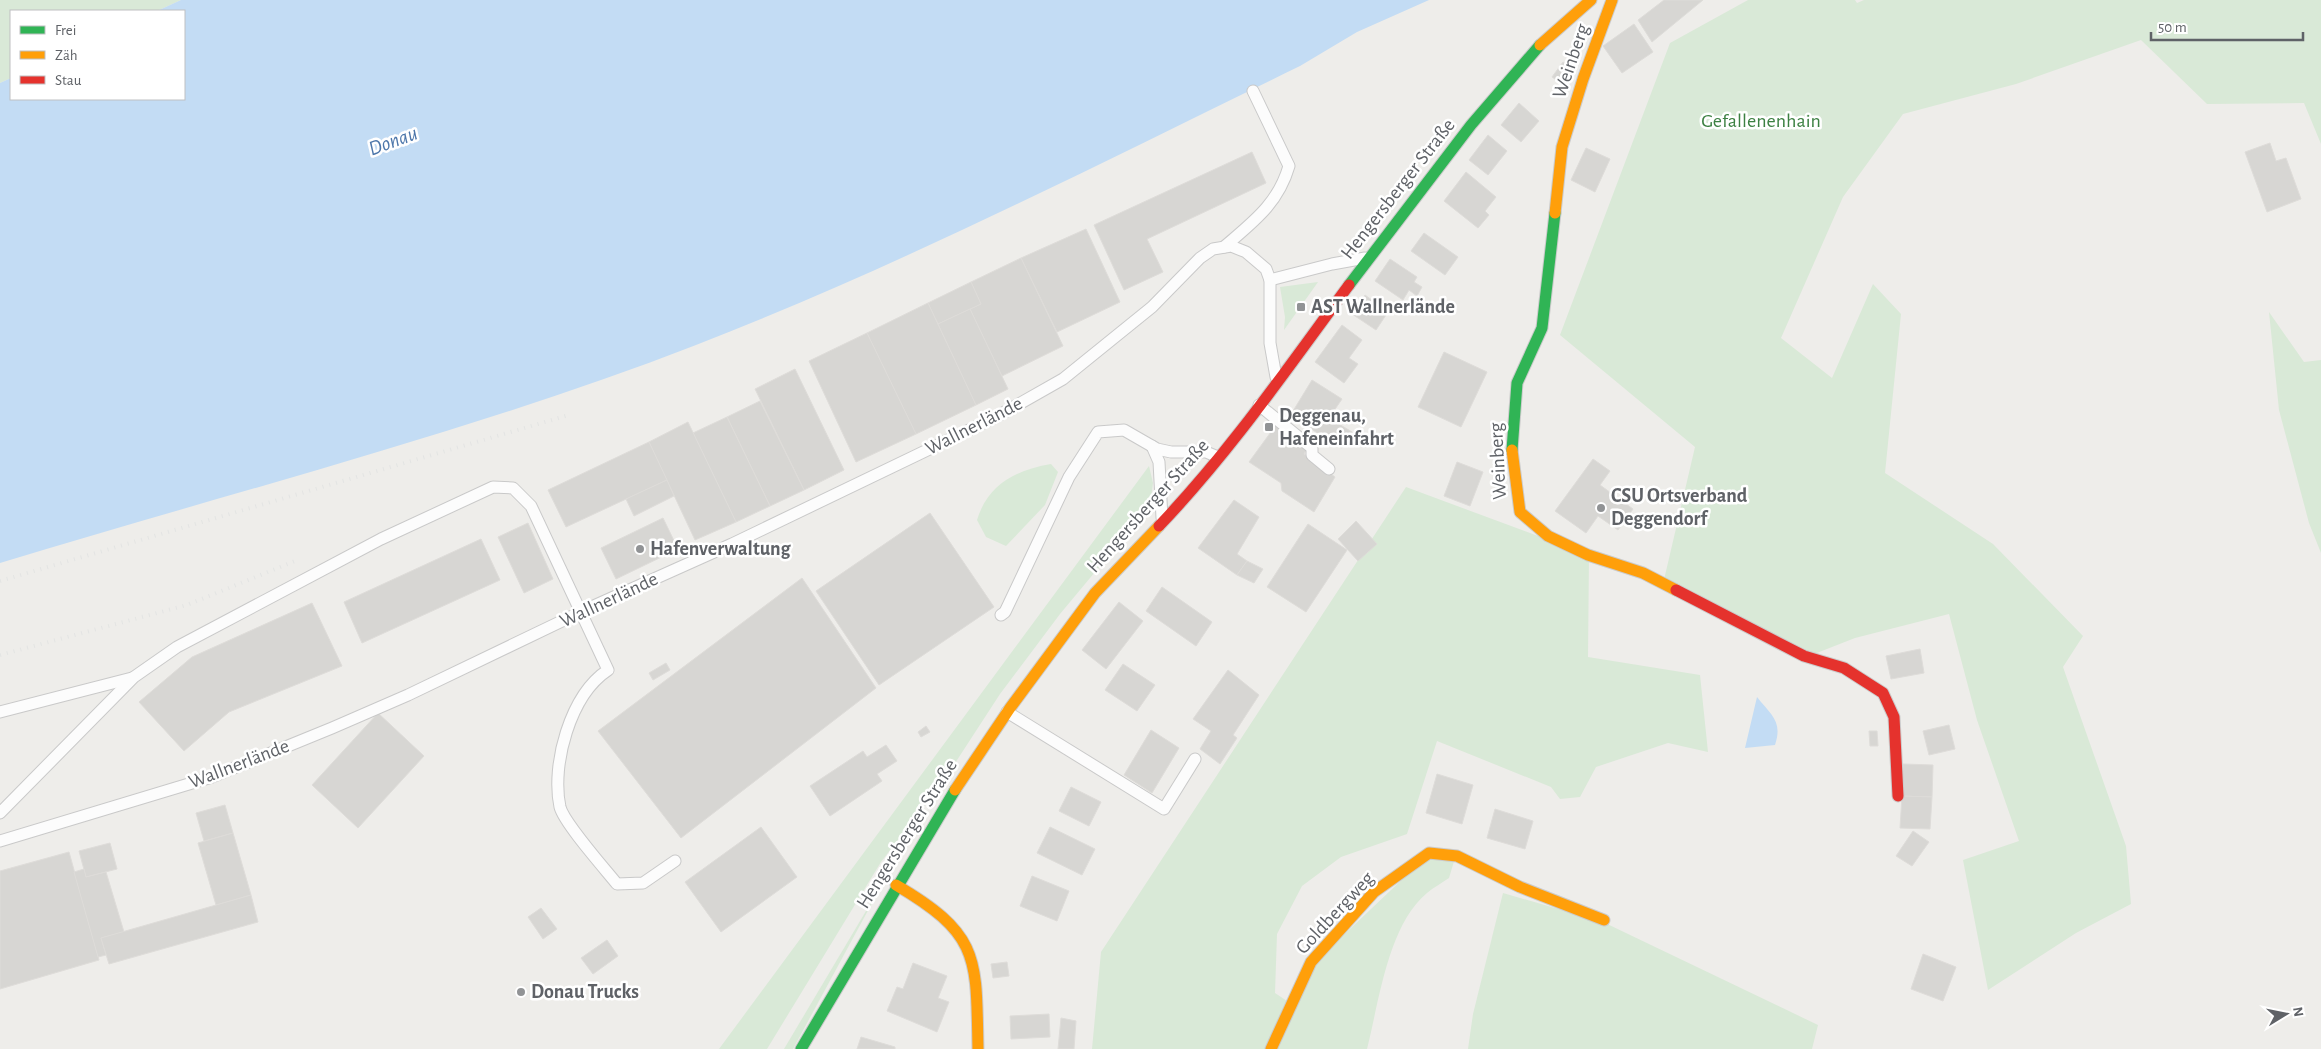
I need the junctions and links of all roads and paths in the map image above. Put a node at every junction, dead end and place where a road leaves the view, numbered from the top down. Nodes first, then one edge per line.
1 (1591, 0) edge
2 (1612, 0) edge
3 (1253, 91) dead end
4 (1224, 247) junction
5 (1369, 258) junction
6 (1270, 280) junction
7 (1277, 382) junction
8 (1259, 405) junction
9 (1152, 446) junction
10 (1218, 457) junction
11 (1329, 468) dead end
12 (1162, 522) junction
13 (580, 613) junction
14 (1001, 615) dead end
15 (134, 677) junction
16 (0, 712) edge
17 (1007, 712) junction
18 (1195, 759) dead end
19 (1898, 796) dead end
20 (0, 814) edge
21 (0, 841) edge
22 (675, 861) dead end
23 (896, 885) junction
24 (1604, 920) dead end
25 (801, 1049) edge
26 (978, 1049) edge
27 (1271, 1049) edge

1 - 5 street, Hengersberger Straße
2 - 19 street, Weinberg
3 - 4 lane, Wallnerlände
4 - 6 lane
4 - 13 lane, Wallnerlände
5 - 6 lane
5 - 7 street, Hengersberger Straße
6 - 7 lane
7 - 8 street, Hengersberger Straße
8 - 10 street, Hengersberger Straße
8 - 11 lane
9 - 10 lane
9 - 12 lane
9 - 14 lane
10 - 12 street, Hengersberger Straße
12 - 17 street, Hengersberger Straße
13 - 15 lane
13 - 21 lane, Wallnerlände
13 - 22 lane
15 - 16 lane
15 - 20 lane
17 - 18 lane
17 - 23 street, Hengersberger Straße
23 - 25 street, Hengersberger Straße
23 - 26 street
24 - 27 street, Goldbergweg

